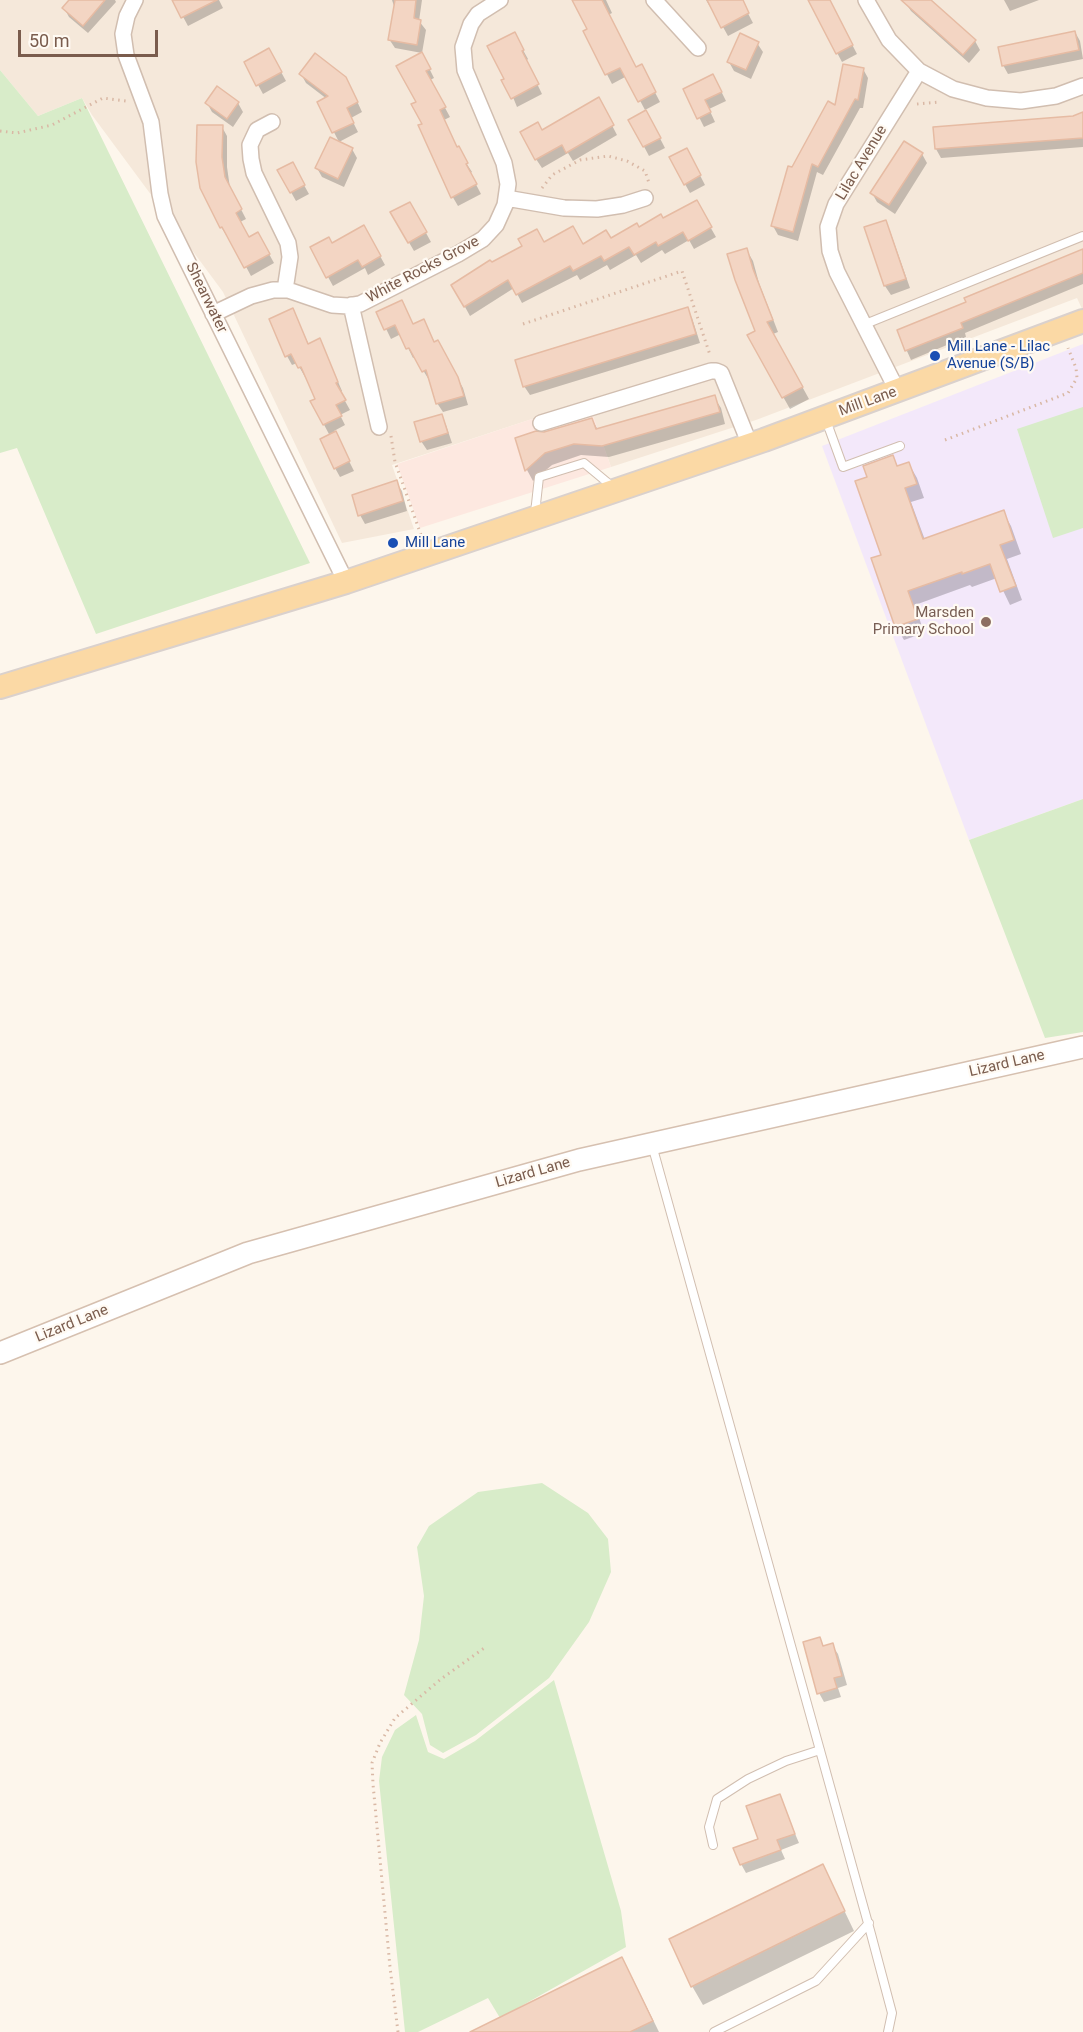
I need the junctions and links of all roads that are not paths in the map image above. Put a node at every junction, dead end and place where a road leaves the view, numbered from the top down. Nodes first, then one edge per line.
1 (135, 0) edge
2 (500, 0) edge
3 (654, 0) edge
4 (866, 0) edge
5 (698, 48) dead end
6 (919, 71) junction
7 (1083, 86) edge
8 (272, 122) dead end
9 (506, 198) junction
10 (645, 198) road end
11 (1083, 236) edge
12 (285, 290) junction
13 (351, 305) junction
14 (213, 314) junction
15 (1083, 321) edge
16 (863, 325) junction
17 (898, 392) junction
18 (825, 418) junction
19 (541, 423) dead end
20 (379, 427) road end
21 (750, 445) junction
22 (900, 446) dead end
23 (616, 490) junction
24 (535, 518) junction
25 (345, 582) junction
26 (0, 687) edge
27 (1083, 1047) edge
28 (652, 1144) junction
29 (0, 1353) edge
30 (820, 1750) junction
31 (713, 1845) dead end
32 (868, 1923) junction
33 (714, 2032) edge
34 (888, 2032) edge

1 - 14 street, Shearwater
2 - 9 street, White Rocks Grove
3 - 5 street
4 - 6 street
6 - 7 street
6 - 16 street, Lilac Avenue
8 - 12 street
9 - 10 street
9 - 13 street, White Rocks Grove
11 - 16 lane
12 - 13 street, White Rocks Grove
12 - 14 street, White Rocks Grove
13 - 20 street, White Rocks Grove
14 - 25 street, Shearwater
15 - 17 main road, Mill Lane
16 - 17 street, Lilac Avenue
17 - 18 main road, Mill Lane
18 - 21 main road, Mill Lane
18 - 22 lane
19 - 21 street
21 - 23 main road, Mill Lane
23 - 24 main road, Mill Lane
23 - 24 lane
24 - 25 main road, Mill Lane
25 - 26 main road, Mill Lane
27 - 28 street, Lizard Lane
28 - 29 street, Lizard Lane
28 - 30 lane
30 - 31 lane
30 - 32 lane
32 - 33 lane
32 - 34 lane

